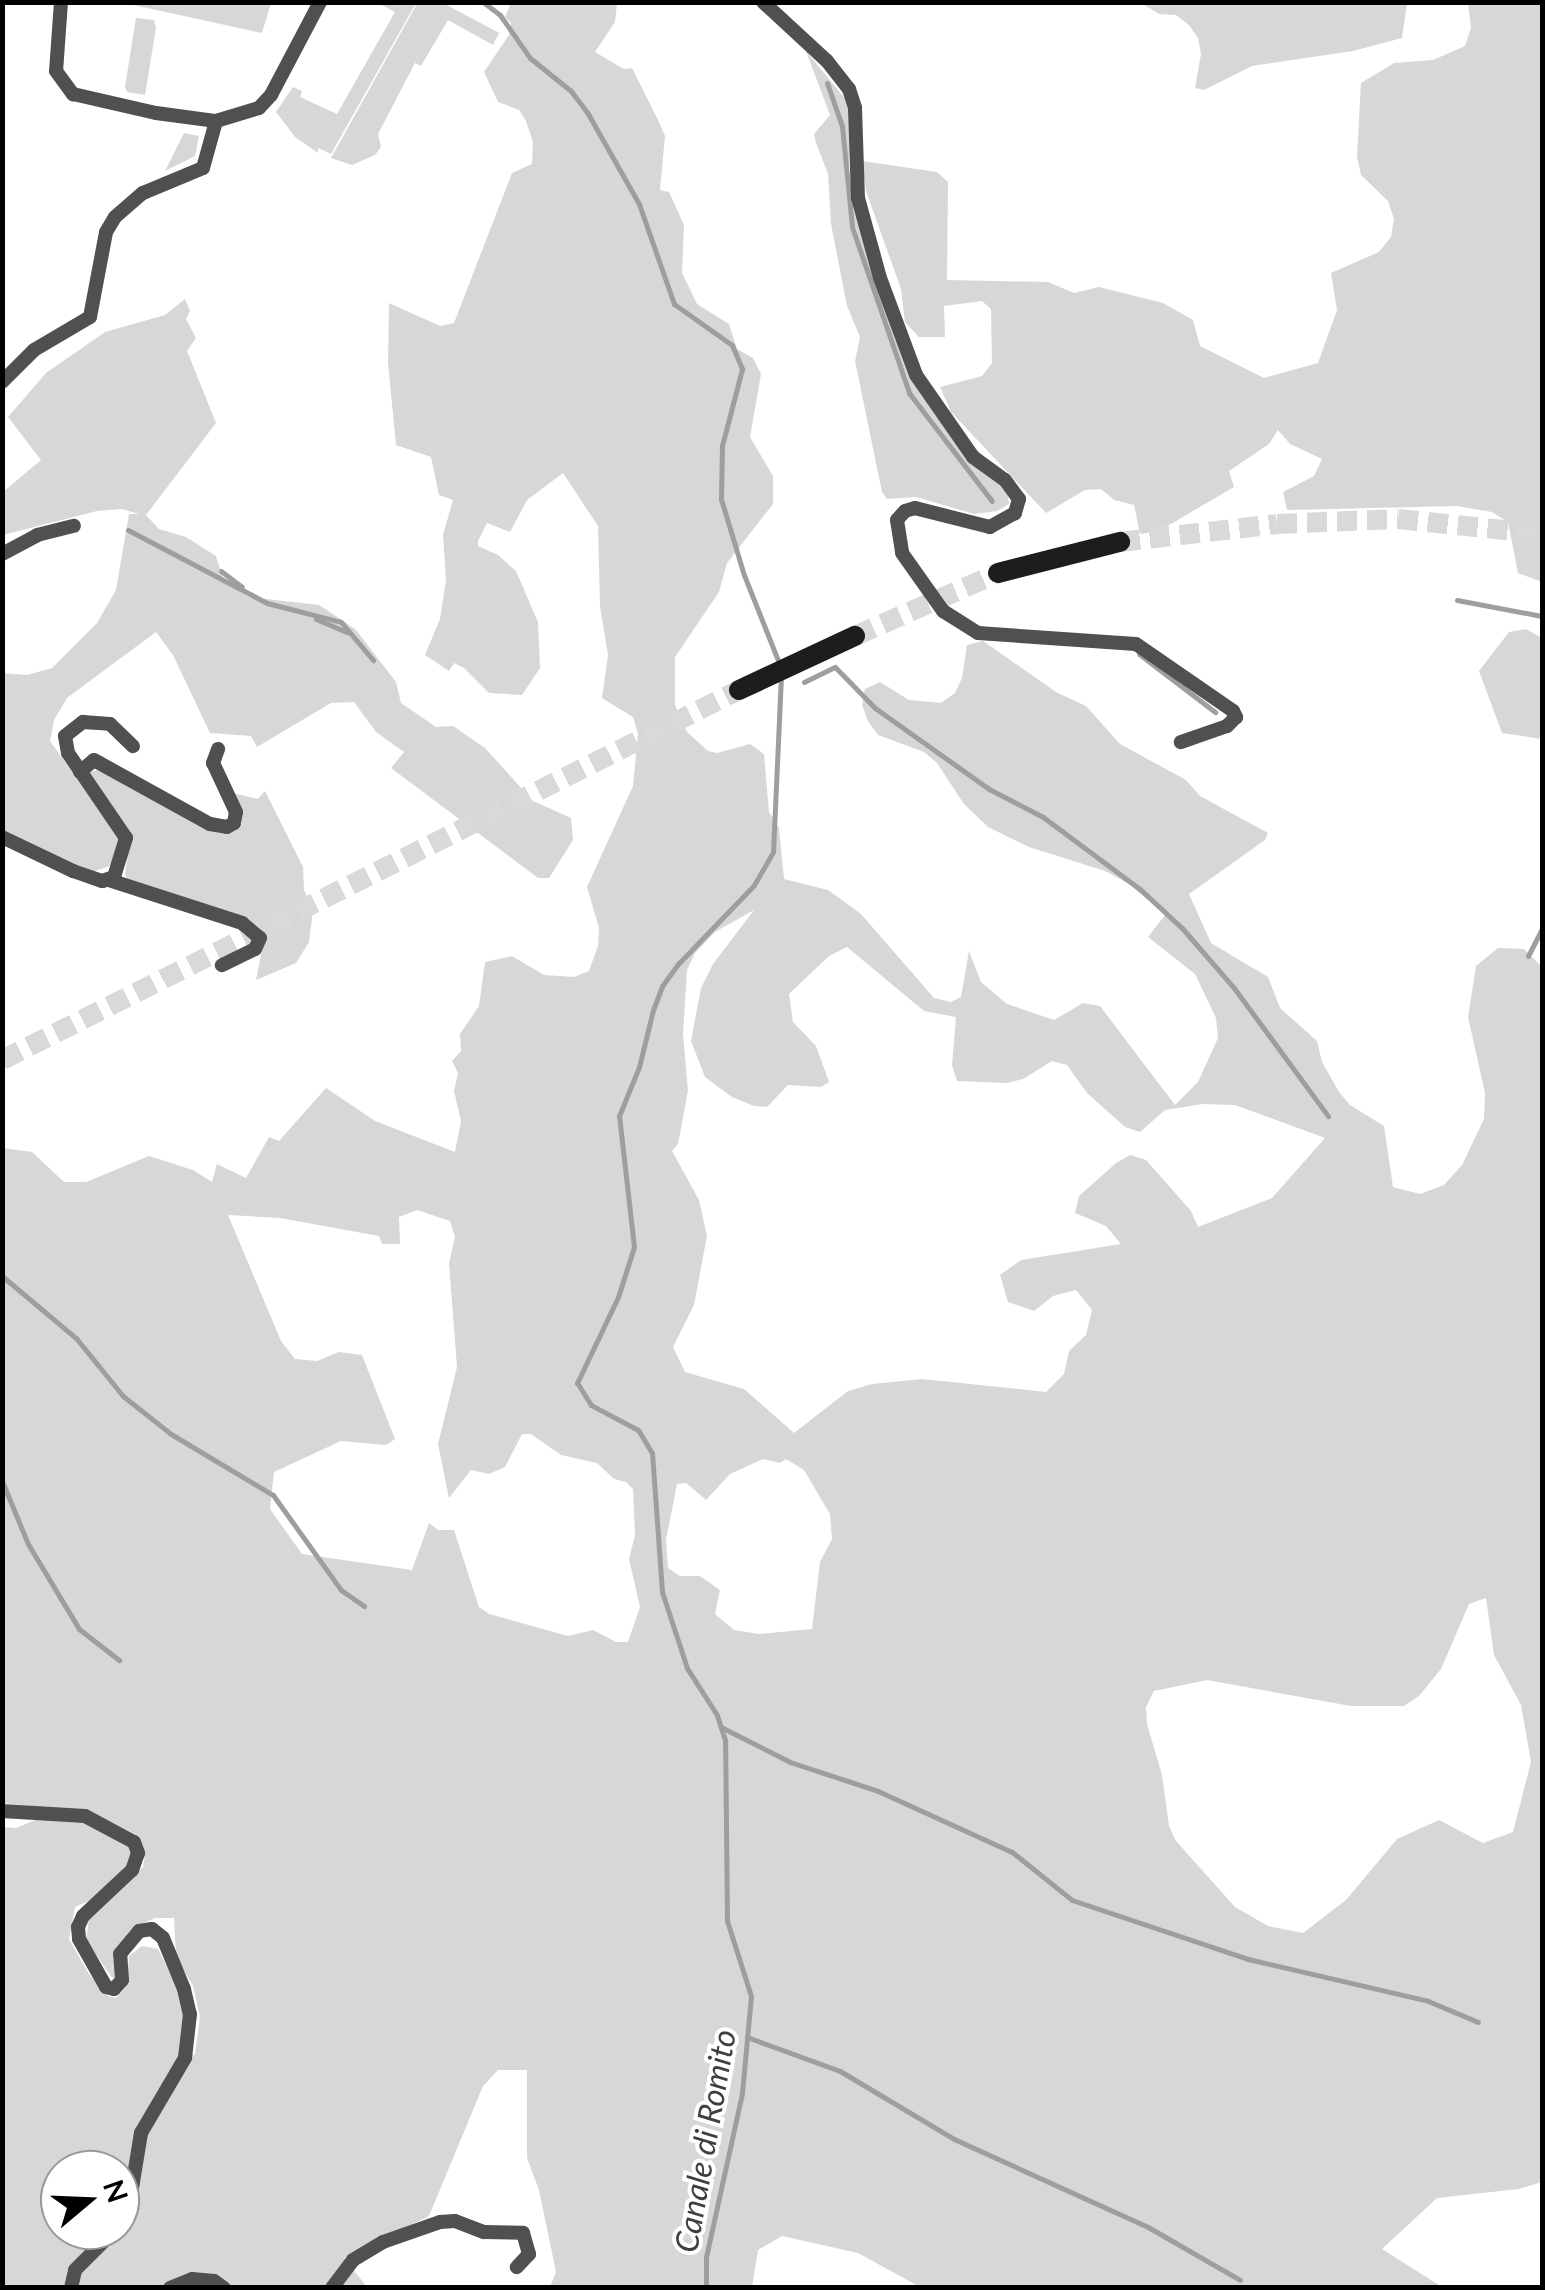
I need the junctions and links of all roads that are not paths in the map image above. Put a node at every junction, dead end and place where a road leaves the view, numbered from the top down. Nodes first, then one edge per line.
1 (60, 2) edge
2 (320, 2) edge
3 (763, 2) edge
4 (216, 121) junction
5 (2, 382) edge
6 (74, 526) dead end
7 (1120, 542) tunnel mouth
8 (2, 554) edge
9 (998, 573) tunnel mouth
10 (855, 636) tunnel mouth
11 (739, 690) tunnel mouth
12 (1181, 742) dead end
13 (134, 746) dead end
14 (218, 749) dead end
15 (80, 772) junction
16 (2, 836) edge
17 (109, 880) junction
18 (222, 965) dead end
19 (2, 1811) edge
20 (138, 2150) edge
21 (96, 2250) edge
22 (517, 2267) dead end
23 (71, 2288) edge
24 (170, 2288) edge
25 (224, 2288) edge
26 (332, 2288) edge

1 - 4 street
2 - 4 street
3 - 12 street
4 - 5 street
6 - 8 street
7 - 9 main road
10 - 11 main road
13 - 15 street
14 - 15 street
15 - 17 street
16 - 17 street
17 - 18 street
19 - 20 street
21 - 23 street
22 - 26 street
24 - 25 street

